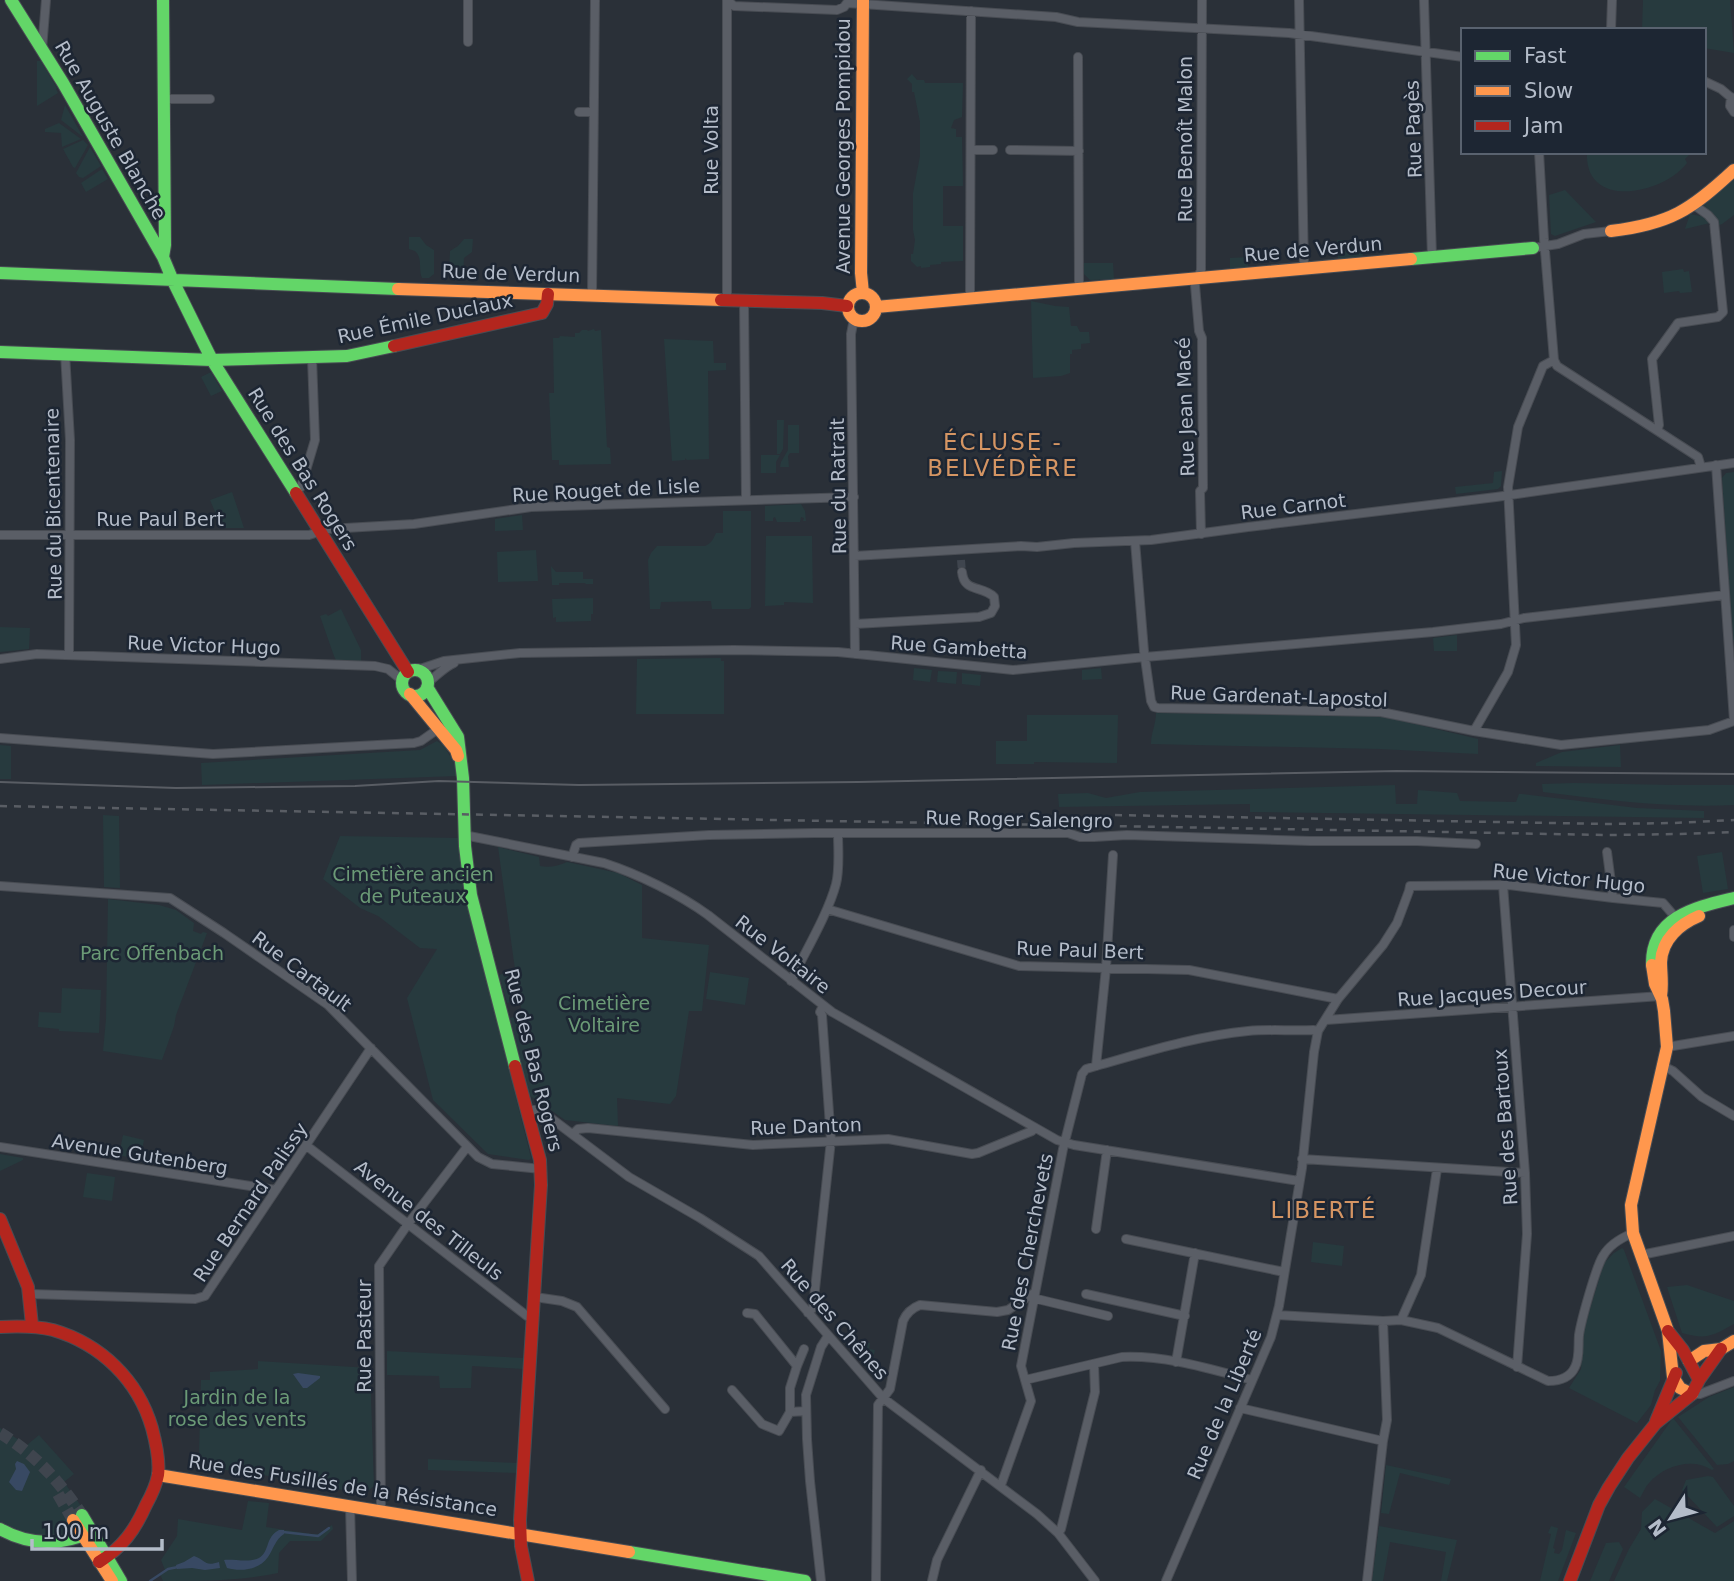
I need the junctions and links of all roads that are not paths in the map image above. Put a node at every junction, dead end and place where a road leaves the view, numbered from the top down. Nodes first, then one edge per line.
1 (11, 0) edge
2 (46, 0) edge
3 (163, 0) edge
4 (468, 0) edge
5 (595, 0) edge
6 (727, 0) edge
7 (1202, 0) edge
8 (1298, 0) edge
9 (1424, 0) edge
10 (1612, 0) edge
11 (846, 2) edge
12 (862, 2) edge
13 (971, 11) junction
14 (1201, 28) junction
15 (1611, 28) edge
16 (1299, 35) junction
17 (468, 42) dead end
18 (42, 49) junction
19 (1426, 52) junction
20 (1078, 57) dead end
21 (1461, 57) edge
22 (1706, 82) edge
23 (1732, 98) edge
24 (163, 99) junction
25 (210, 99) dead end
26 (579, 112) dead end
27 (593, 112) junction
28 (1734, 112) edge
29 (972, 150) junction
30 (993, 150) dead end
31 (1010, 150) dead end
32 (1079, 151) junction
33 (1539, 154) edge
34 (1734, 170) edge
35 (1694, 205) junction
36 (1611, 231) joint
37 (164, 233) junction
38 (151, 237) junction
39 (1539, 247) junction
40 (163, 257) junction
41 (1433, 257) junction
42 (1304, 269) junction
43 (0, 273) edge
44 (1198, 278) junction
45 (173, 281) junction
46 (1079, 288) junction
47 (863, 293) junction
48 (548, 294) junction
49 (592, 295) junction
50 (970, 298) junction
51 (727, 300) junction
52 (744, 301) junction
53 (848, 306) junction
54 (876, 307) junction
55 (854, 319) junction
56 (0, 352) edge
57 (65, 353) junction
58 (312, 358) junction
59 (212, 360) junction
60 (1554, 360) junction
61 (1657, 430) junction
62 (1734, 463) edge
63 (1716, 465) junction
64 (1701, 467) junction
65 (295, 492) junction
66 (1507, 495) junction
67 (854, 496) junction
68 (746, 500) junction
69 (319, 532) junction
70 (1202, 534) junction
71 (0, 535) edge
72 (69, 535) junction
73 (1135, 541) junction
74 (961, 550) junction
75 (854, 556) junction
76 (961, 560) tunnel mouth
77 (962, 572) dead end
78 (1726, 595) junction
79 (1516, 620) junction
80 (855, 624) junction
81 (855, 654) junction
82 (69, 655) junction
83 (481, 656) junction
84 (1145, 657) junction
85 (0, 659) edge
86 (409, 674) junction
87 (427, 685) junction
88 (410, 694) junction
89 (1734, 721) edge
90 (438, 729) junction
91 (1474, 731) junction
92 (0, 738) edge
93 (462, 766) junction
94 (838, 833) junction
95 (464, 835) junction
96 (1476, 844) dead end
97 (1607, 852) dead end
98 (1112, 855) dead end
99 (572, 857) junction
100 (1503, 885) junction
101 (0, 886) edge
102 (1410, 886) joint
103 (1613, 898) junction
104 (1734, 898) edge
105 (1734, 905) edge
106 (827, 909) junction
107 (1676, 918) junction
108 (1734, 930) edge
109 (1734, 937) edge
110 (1106, 968) junction
111 (791, 981) junction
112 (1661, 996) junction
113 (1338, 999) junction
114 (823, 1006) junction
115 (1513, 1007) junction
116 (1326, 1020) junction
117 (1318, 1031) junction
118 (1734, 1036) edge
119 (369, 1046) junction
120 (1667, 1047) junction
121 (1096, 1066) junction
122 (1664, 1066) junction
123 (528, 1110) junction
124 (1734, 1116) edge
125 (1034, 1128) junction
126 (573, 1134) junction
127 (831, 1140) junction
128 (1065, 1143) junction
129 (307, 1146) junction
130 (0, 1147) edge
131 (467, 1147) junction
132 (1107, 1150) junction
133 (1302, 1159) junction
134 (1437, 1168) junction
135 (541, 1169) junction
136 (1525, 1173) junction
137 (1299, 1181) junction
138 (276, 1190) junction
139 (0, 1219) edge
140 (408, 1224) junction
141 (1096, 1229) dead end
142 (1633, 1233) junction
143 (1734, 1236) edge
144 (1126, 1238) dead end
145 (1195, 1253) junction
146 (1640, 1255) junction
147 (1284, 1272) junction
148 (30, 1294) junction
149 (1086, 1294) dead end
150 (1033, 1296) junction
151 (535, 1297) junction
152 (747, 1313) dead end
153 (808, 1313) junction
154 (1277, 1315) junction
155 (1108, 1316) dead end
156 (1185, 1316) junction
157 (533, 1318) junction
158 (1401, 1320) junction
159 (1383, 1321) junction
160 (32, 1325) junction
161 (0, 1327) edge
162 (1668, 1331) junction
163 (828, 1336) junction
164 (1734, 1341) edge
165 (804, 1349) dead end
166 (1721, 1349) junction
167 (1689, 1361) junction
168 (1176, 1362) junction
169 (1094, 1364) junction
170 (797, 1366) junction
171 (1517, 1367) junction
172 (1673, 1377) junction
173 (1025, 1380) junction
174 (1252, 1380) junction
175 (1699, 1380) junction
176 (1734, 1381) edge
177 (1714, 1388) junction
178 (732, 1390) dead end
179 (1692, 1394) junction
180 (883, 1398) junction
181 (1240, 1408) junction
182 (665, 1409) dead end
183 (806, 1411) junction
184 (790, 1412) junction
185 (1656, 1423) junction
186 (1383, 1441) junction
187 (981, 1470) junction
188 (158, 1475) junction
189 (1001, 1485) junction
190 (351, 1506) junction
191 (380, 1511) junction
192 (78, 1517) tunnel mouth
193 (0, 1529) edge
194 (1058, 1533) junction
195 (87, 1534) junction
196 (521, 1535) junction
197 (104, 1559) junction
198 (112, 1581) edge
199 (121, 1581) edge
200 (352, 1581) edge
201 (528, 1581) edge
202 (805, 1581) edge
203 (821, 1581) edge
204 (876, 1581) edge
205 (932, 1581) edge
206 (1095, 1581) edge
207 (1166, 1581) edge
208 (1367, 1581) edge
209 (1570, 1581) edge

1 - 18 street, Rue Auguste Blanche
2 - 18 street
3 - 24 street
4 - 17 street
5 - 27 street
6 - 11 street
6 - 51 street, Rue Volta
7 - 14 street, Rue Benoît Malon
8 - 16 street
9 - 19 street, Rue Pagès
10 - 15 street
11 - 12 street
12 - 13 street
12 - 47 street, Avenue Georges Pompidou
13 - 14 street
13 - 29 street
14 - 16 street
14 - 44 street, Rue Benoît Malon
16 - 19 street
16 - 42 street
18 - 38 street, Rue Auguste Blanche
19 - 21 street
19 - 41 street, Rue Pagès
20 - 32 street
22 - 23 street
23 - 28 street
24 - 25 street
24 - 37 street
26 - 27 street
27 - 49 street
29 - 30 street
29 - 50 street
31 - 32 street
32 - 46 street
33 - 39 street
34 - 35 street, Rue de Verdun
35 - 36 street, Rue de Verdun
35 - 61 street
36 - 39 street, Rue de Verdun
37 - 38 street
37 - 40 street
38 - 40 street, Rue Auguste Blanche
39 - 41 street, Rue de Verdun
39 - 60 street
40 - 45 street, Rue Auguste Blanche
41 - 42 street, Rue de Verdun
42 - 44 street, Rue de Verdun
43 - 45 street, Rue de Verdun
44 - 46 street, Rue de Verdun
44 - 70 street, Rue Jean Macé
45 - 48 street, Rue de Verdun
45 - 59 street, Rue des Bas Rogers
46 - 50 street, Rue de Verdun
47 - 53 street
47 - 54 street
48 - 49 street, Rue de Verdun
48 - 58 street, Rue Émile Duclaux
49 - 51 street, Rue de Verdun
50 - 54 street, Rue de Verdun
51 - 52 street, Rue de Verdun
52 - 53 street, Rue de Verdun
52 - 68 street
53 - 55 street
54 - 55 street, Rue de Verdun
55 - 67 street, Rue du Ratrait
56 - 57 street, Rue Émile Duclaux
57 - 59 street, Rue Émile Duclaux
57 - 72 street, Rue du Bicentenaire
58 - 59 street, Rue Émile Duclaux
58 - 65 street
59 - 65 street, Rue des Bas Rogers
60 - 61 street
60 - 66 street
61 - 64 street
62 - 63 street, Rue Carnot
63 - 64 street, Rue Carnot
63 - 78 street
64 - 66 street, Rue Carnot
65 - 69 street, Rue des Bas Rogers
66 - 70 street, Rue Carnot
66 - 79 street
67 - 68 street, Rue Rouget de Lisle
67 - 75 street, Rue du Ratrait
68 - 69 street, Rue Rouget de Lisle
69 - 72 street, Rue Paul Bert
69 - 86 street, Rue des Bas Rogers
70 - 73 street, Rue Carnot
71 - 72 street, Rue Paul Bert
72 - 82 street, Rue du Bicentenaire
73 - 74 street, Rue Carnot
73 - 84 street
74 - 75 street, Rue Carnot
74 - 76 street
75 - 80 street, Rue du Ratrait
77 - 80 street
78 - 79 street, Rue Gambetta
78 - 89 street
79 - 84 street, Rue Gambetta
79 - 91 street
80 - 81 street, Rue du Ratrait
81 - 83 street, Rue Gambetta
81 - 84 street, Rue Gambetta
82 - 85 street, Rue Victor Hugo
82 - 86 street, Rue Victor Hugo
83 - 86 street, Rue Gambetta
83 - 87 street, Rue Gambetta
84 - 91 street, Rue Gardenat-Lapostol
86 - 87 street
86 - 88 street
87 - 88 street
87 - 93 street, Rue des Bas Rogers
88 - 90 street, Rue des Bas Rogers
89 - 91 street, Rue Gardenat-Lapostol
90 - 92 street
90 - 93 street, Rue des Bas Rogers
93 - 95 street, Rue des Bas Rogers
94 - 96 street, Rue Roger Salengro
94 - 99 street, Rue Roger Salengro
94 - 106 street
95 - 99 street, Rue Voltaire
95 - 123 street, Rue des Bas Rogers
97 - 103 street
98 - 110 street
99 - 111 street, Rue Voltaire
100 - 102 street, Rue Victor Hugo
100 - 103 street, Rue Victor Hugo
100 - 115 street, Rue des Bartoux
101 - 119 street, Rue Cartault
102 - 113 street, Rue de la Liberté
103 - 107 street, Rue Victor Hugo
104 - 107 street
105 - 112 street
106 - 110 street, Rue Paul Bert
106 - 111 street
107 - 112 street
108 - 109 street
110 - 113 street, Rue Paul Bert
110 - 121 street
111 - 114 street, Rue Voltaire
112 - 115 street, Rue Jacques Decour
112 - 120 street
113 - 116 street, Rue de la Liberté
114 - 125 street, Rue Voltaire
114 - 127 street
115 - 116 street, Rue Jacques Decour
115 - 136 street, Rue des Bartoux
116 - 117 street, Rue de la Liberté
117 - 121 street
117 - 133 street, Rue de la Liberté
118 - 120 street
119 - 129 street, Rue Bernard Palissy
119 - 131 street, Rue Cartault
120 - 122 street
121 - 128 street, Rue des Cherchevets
122 - 124 street
122 - 142 street
123 - 126 street, Rue des Chênes
123 - 135 street, Rue des Bas Rogers
125 - 127 street, Rue Danton
125 - 128 street, Rue Voltaire
126 - 127 street, Rue Danton
126 - 153 street, Rue des Chênes
127 - 153 street
128 - 132 street, Rue Voltaire
128 - 150 street, Rue des Cherchevets
129 - 138 street, Rue Bernard Palissy
129 - 140 street, Avenue des Tilleuls
130 - 138 street, Avenue Gutenberg
131 - 135 street, Rue Cartault
131 - 140 street, Rue Pasteur
132 - 137 street, Rue Voltaire
132 - 141 street
133 - 134 street
133 - 137 street, Rue de la Liberté
134 - 136 street
134 - 158 street
135 - 151 street, Rue des Bas Rogers
136 - 171 street, Rue des Bartoux
137 - 147 street, Rue de la Liberté
138 - 148 street, Rue Bernard Palissy
139 - 148 street
140 - 157 street, Avenue des Tilleuls
140 - 191 street, Rue Pasteur
142 - 146 street
142 - 171 street
143 - 146 street
144 - 145 street
145 - 147 street
145 - 156 street
146 - 162 street
147 - 154 street, Rue de la Liberté
148 - 160 street
149 - 156 street
150 - 155 street
150 - 173 street, Rue des Cherchevets
150 - 180 street
151 - 157 street, Rue des Bas Rogers
151 - 182 street
152 - 170 street
153 - 163 street, Rue des Chênes
154 - 159 street
154 - 174 street, Rue de la Liberté
156 - 168 street
157 - 196 street, Rue des Bas Rogers
158 - 159 street
158 - 171 street
159 - 186 street
160 - 161 street
160 - 188 street
162 - 167 street
162 - 172 street
163 - 180 street, Rue des Chênes
163 - 183 street
164 - 166 street
165 - 170 street
166 - 167 street
166 - 175 street
167 - 172 street
167 - 175 street
168 - 169 street
168 - 174 street
169 - 173 street
169 - 194 street
170 - 184 street
172 - 179 street
172 - 185 street
173 - 189 street, Rue des Cherchevets
174 - 181 street, Rue de la Liberté
175 - 177 street
175 - 179 street
176 - 177 street
177 - 179 street
178 - 184 street
179 - 185 street
180 - 187 street, Rue des Chênes
180 - 204 street
181 - 186 street
181 - 207 street, Rue de la Liberté
183 - 184 street
183 - 203 street
185 - 209 street
186 - 208 street
187 - 189 street, Rue des Chênes
187 - 205 street
188 - 190 street, Rue des Fusillés de la Résistance
188 - 197 street
189 - 194 street, Rue des Chênes
190 - 191 street, Rue des Fusillés de la Résistance
190 - 200 street
191 - 196 street, Rue des Fusillés de la Résistance
192 - 195 street
193 - 195 street
194 - 206 street, Rue des Chênes
195 - 197 street
196 - 201 street, Rue des Bas Rogers
196 - 202 street, Rue des Fusillés de la Résistance
197 - 198 street
197 - 199 street

